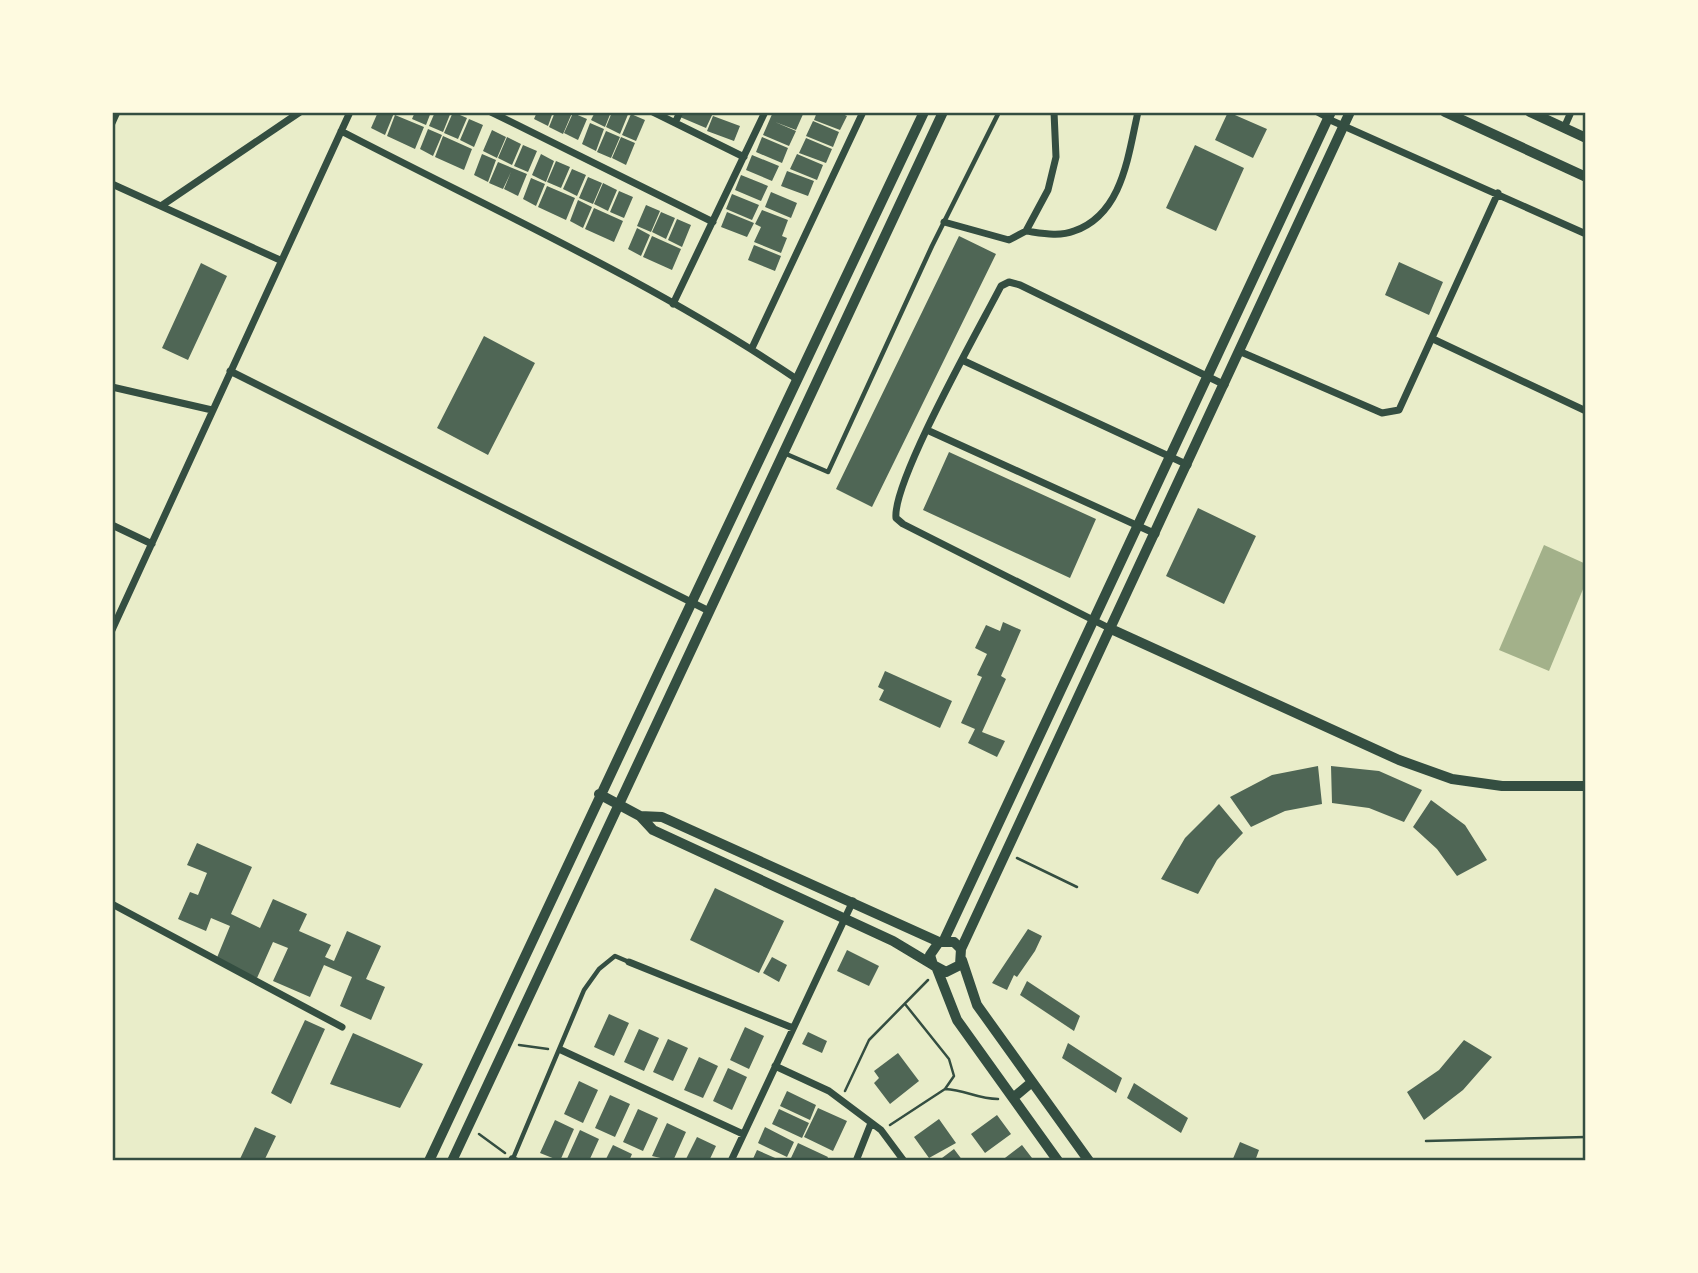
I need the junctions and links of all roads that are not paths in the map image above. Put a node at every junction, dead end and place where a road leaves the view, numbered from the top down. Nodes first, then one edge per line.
1 (117, 112) edge
2 (300, 112) edge
3 (350, 112) edge
4 (491, 112) edge
5 (653, 112) edge
6 (680, 112) edge
7 (765, 112) edge
8 (863, 112) edge
9 (923, 112) edge
10 (943, 112) edge
11 (999, 112) edge
12 (1054, 112) edge
13 (1138, 112) edge
14 (1315, 112) edge
15 (1350, 112) edge
16 (1445, 112) edge
17 (1530, 112) edge
18 (1571, 112) edge
19 (1330, 115) edge
20 (112, 123) edge
21 (675, 123) junction
22 (1345, 125) junction
23 (1564, 128) junction
24 (341, 131) junction
25 (1586, 138) edge
26 (1319, 139) junction
27 (1335, 146) junction
28 (744, 157) junction
29 (1586, 177) edge
30 (112, 184) edge
31 (1297, 184) junction
32 (1314, 192) junction
33 (1498, 193) junction
34 (161, 206) junction
35 (713, 222) junction
36 (944, 222) junction
37 (1026, 231) junction
38 (1586, 233) edge
39 (281, 260) junction
40 (673, 304) junction
41 (1433, 339) junction
42 (752, 348) junction
43 (1241, 352) junction
44 (962, 360) junction
45 (230, 371) junction
46 (1208, 375) junction
47 (798, 380) junction
48 (1226, 385) junction
49 (112, 387) edge
50 (212, 410) junction
51 (1586, 411) edge
52 (927, 430) junction
53 (784, 453) junction
54 (1170, 456) junction
55 (1188, 465) junction
56 (112, 524) edge
57 (1138, 525) junction
58 (1156, 534) junction
59 (152, 544) junction
60 (693, 604) junction
61 (709, 611) junction
62 (1093, 621) junction
63 (1111, 629) junction
64 (112, 630) edge
65 (1586, 786) edge
66 (599, 793) junction
67 (618, 804) junction
68 (639, 816) junction
69 (853, 901) junction
70 (112, 904) edge
71 (846, 919) junction
72 (941, 941) junction
73 (961, 955) junction
74 (629, 962) joint
75 (935, 968) junction
76 (342, 1027) dead end
77 (793, 1028) junction
78 (561, 1050) junction
79 (775, 1066) junction
80 (1032, 1082) junction
81 (1013, 1098) junction
82 (871, 1122) junction
83 (743, 1134) junction
84 (513, 1160) edge
85 (429, 1161) edge
86 (452, 1161) edge
87 (730, 1161) edge
88 (856, 1161) edge
89 (904, 1161) edge
90 (1058, 1161) edge
91 (1089, 1161) edge

1 - 20 street
2 - 34 street
3 - 24 street
4 - 35 street
5 - 21 street
6 - 21 street
7 - 28 street
8 - 42 street
9 - 47 street
10 - 53 street
11 - 36 lane
12 - 37 street
13 - 37 street
14 - 19 lane
15 - 22 street
16 - 29 street
17 - 23 street
18 - 23 street
19 - 22 street
19 - 26 street
21 - 28 street
22 - 27 street
22 - 33 street
23 - 25 street
24 - 39 street
24 - 40 street
26 - 27 lane
26 - 31 street
27 - 32 street
28 - 35 street
30 - 34 street
31 - 32 lane
31 - 46 street
32 - 43 street
33 - 38 street
33 - 41 street
34 - 39 street
35 - 40 street
36 - 37 street
36 - 53 lane
39 - 45 street
40 - 42 street
41 - 43 street
41 - 51 street
42 - 47 street
43 - 48 street
44 - 46 street
44 - 52 street
44 - 54 street
45 - 50 street
45 - 60 street
46 - 48 street
46 - 54 street
47 - 60 street
48 - 55 street
49 - 50 street
50 - 59 street
52 - 57 street
52 - 62 street
53 - 61 street
54 - 55 street
54 - 57 street
55 - 58 street
56 - 59 street
57 - 58 street
57 - 62 street
58 - 63 street
59 - 64 street
60 - 61 street
60 - 66 street
61 - 67 street
62 - 63 street
62 - 72 street
63 - 65 street
63 - 73 street
66 - 67 street
66 - 85 street
67 - 68 street
67 - 86 street
68 - 69 street
68 - 71 street
69 - 71 street
69 - 72 street
70 - 76 street
71 - 75 street
71 - 77 street
72 - 73 street
72 - 75 street
73 - 75 street
73 - 80 street
74 - 77 street
74 - 78 lane
75 - 81 street
77 - 79 street
78 - 83 street
78 - 84 lane
79 - 82 street
79 - 83 street
80 - 81 street
80 - 91 street
81 - 90 street
82 - 88 street
82 - 89 street
83 - 87 street

